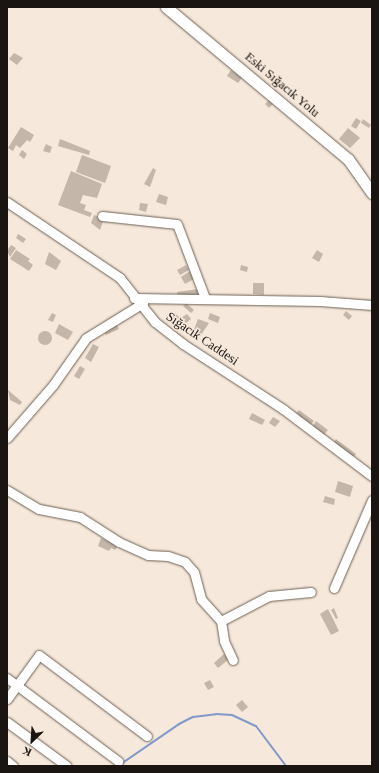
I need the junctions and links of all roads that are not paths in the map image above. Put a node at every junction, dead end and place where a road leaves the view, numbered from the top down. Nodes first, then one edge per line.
1 (166, 7) edge
2 (372, 193) edge
3 (7, 202) edge
4 (102, 216) dead end
5 (205, 298) junction
6 (137, 301) junction
7 (372, 305) edge
8 (7, 438) edge
9 (372, 476) edge
10 (7, 490) edge
11 (372, 500) edge
12 (334, 588) dead end
13 (311, 592) dead end
14 (221, 621) junction
15 (233, 660) dead end
16 (7, 678) edge
17 (17, 685) junction
18 (7, 699) edge
19 (7, 722) edge
20 (147, 736) dead end
21 (7, 761) edge
22 (118, 761) dead end
23 (13, 766) edge
24 (67, 766) edge

1 - 2 main road, Eski Sığacık Yolu
3 - 6 street, Sığacık Caddesi
4 - 5 street
5 - 6 street
5 - 7 street
6 - 8 street
6 - 9 street, Sığacık Caddesi
10 - 14 street
11 - 12 street
13 - 14 street
14 - 15 street
16 - 17 street
17 - 18 street
17 - 20 street
17 - 22 street
19 - 24 street
21 - 23 street

